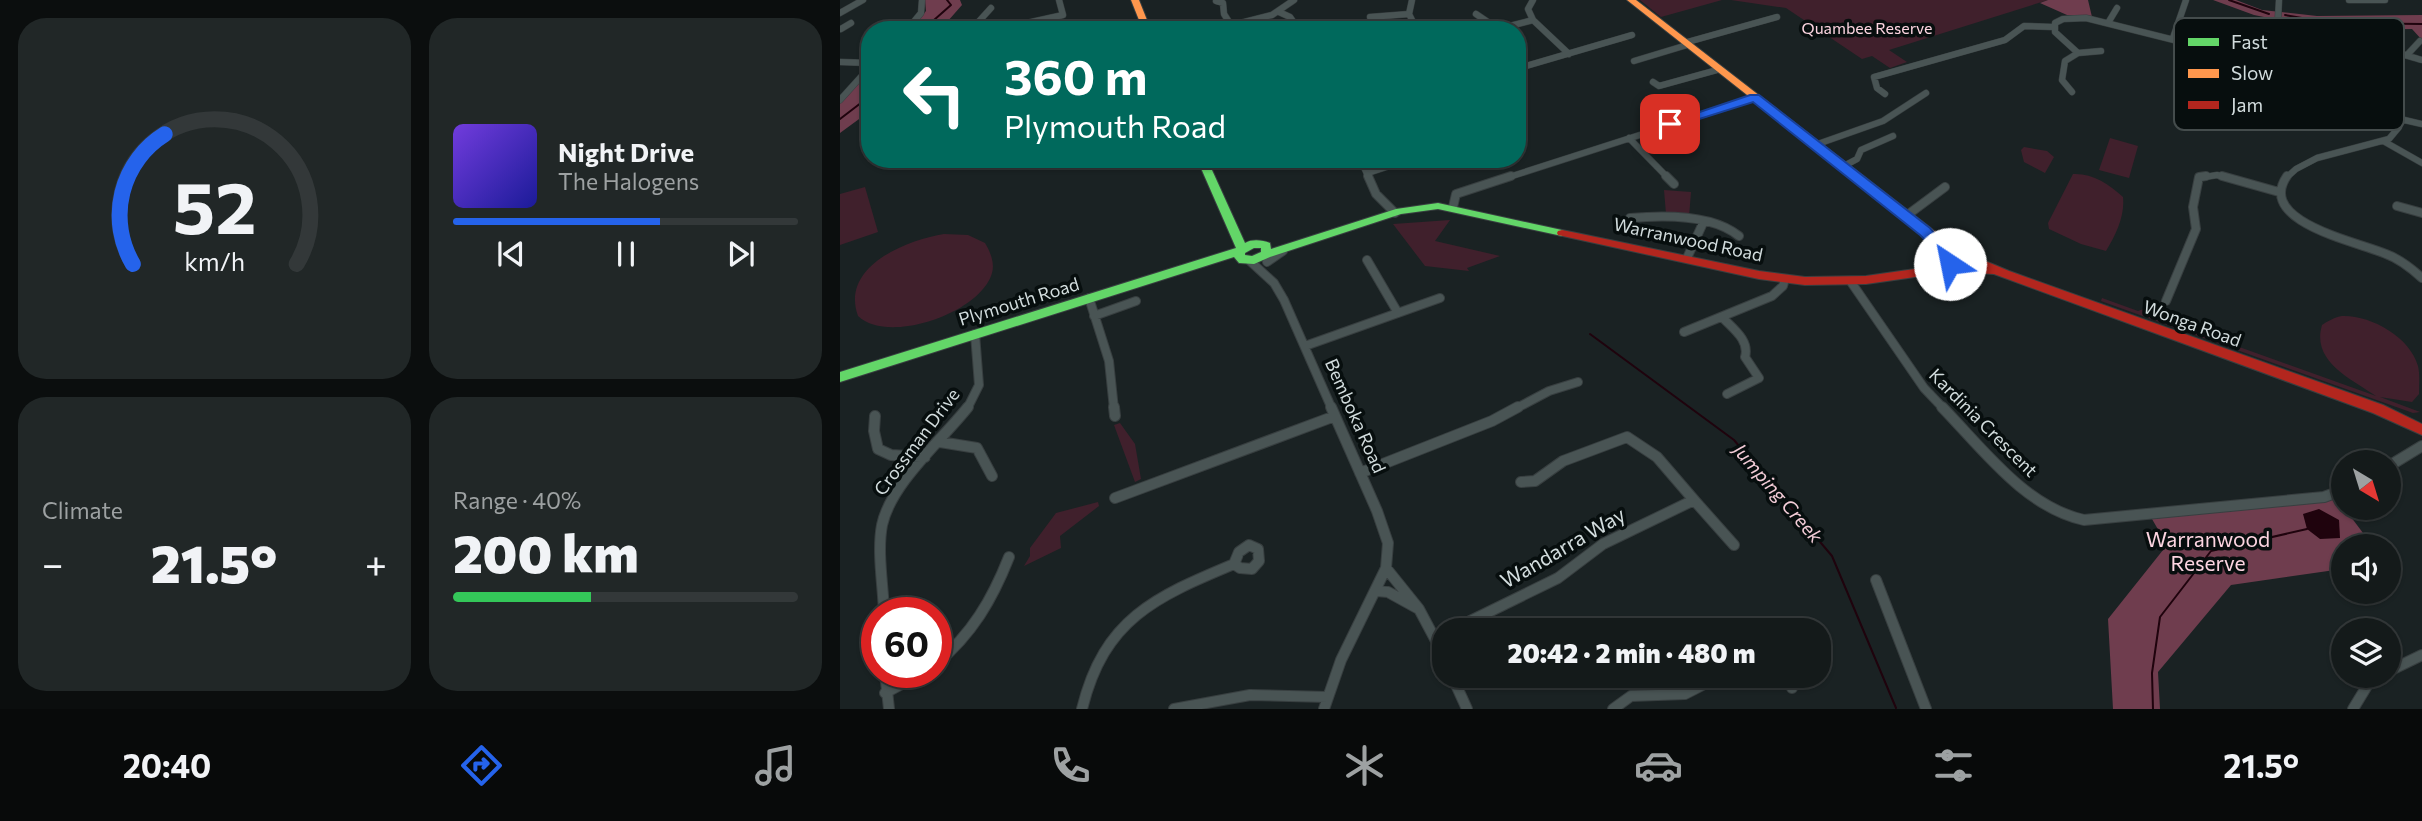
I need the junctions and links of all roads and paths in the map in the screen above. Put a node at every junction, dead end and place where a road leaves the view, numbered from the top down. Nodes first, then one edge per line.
1 (863, 0) edge
2 (922, 0) edge
3 (1059, 0) edge
4 (1135, 0) edge
5 (1294, 0) edge
6 (1412, 0) edge
7 (1533, 0) edge
8 (1631, 0) edge
9 (2186, 0) edge
10 (2279, 0) edge
11 (2349, 0) edge
12 (2385, 0) edge
13 (1216, 1) edge
14 (991, 8) dead end
15 (2117, 8) dead end
16 (1279, 12) junction
17 (840, 13) edge
18 (1409, 14) junction
19 (1476, 14) dead end
20 (1370, 16) dead end
21 (1777, 17) dead end
22 (2180, 18) edge
23 (2278, 18) edge
24 (1533, 20) junction
25 (916, 21) edge
26 (979, 21) edge
27 (1036, 21) edge
28 (1143, 21) edge
29 (1228, 21) edge
30 (1248, 21) edge
31 (1292, 21) edge
32 (1412, 21) edge
33 (1486, 21) edge
34 (1526, 22) edge
35 (2108, 23) junction
36 (2053, 27) junction
37 (1632, 35) dead end
38 (2174, 35) edge
39 (2173, 38) joint
40 (2420, 41) edge
41 (1686, 44) junction
42 (2102, 51) dead end
43 (2078, 52) junction
44 (1569, 54) junction
45 (2404, 54) edge
46 (2407, 55) junction
47 (2422, 60) edge
48 (1634, 61) dead end
49 (840, 62) edge
50 (861, 63) edge
51 (1526, 66) dead end
52 (1717, 70) junction
53 (861, 78) edge
54 (1653, 82) dead end
55 (2071, 92) dead end
56 (1926, 93) dead end
57 (1885, 94) dead end
58 (1755, 97) junction
59 (840, 100) edge
60 (2404, 120) edge
61 (2422, 124) edge
62 (2397, 130) edge
63 (1893, 136) dead end
64 (1629, 138) junction
65 (2385, 142) junction
66 (1815, 145) junction
67 (2422, 163) edge
68 (1842, 167) junction
69 (1206, 168) edge
70 (1365, 168) edge
71 (1383, 168) edge
72 (1368, 173) junction
73 (1674, 184) dead end
74 (1945, 187) dead end
75 (2280, 192) junction
76 (1455, 201) junction
77 (2397, 206) dead end
78 (1395, 213) junction
79 (2422, 213) edge
80 (1906, 216) junction
81 (1630, 218) dead end
82 (1703, 223) junction
83 (1739, 236) dead end
84 (1241, 249) junction
85 (1264, 252) junction
86 (1687, 258) junction
87 (1952, 258) junction
88 (1367, 260) dead end
89 (2422, 278) edge
90 (1785, 279) junction
91 (1852, 282) junction
92 (1274, 283) junction
93 (1089, 298) junction
94 (1440, 298) dead end
95 (1136, 301) dead end
96 (2166, 301) dead end
97 (1398, 313) junction
98 (1094, 316) junction
99 (1722, 317) junction
100 (1685, 332) dead end
101 (975, 334) junction
102 (1305, 346) junction
103 (840, 377) edge
104 (1578, 382) dead end
105 (1727, 394) dead end
106 (2378, 409) junction
107 (875, 416) dead end
108 (1115, 416) dead end
109 (1335, 416) junction
110 (2422, 421) edge
111 (2422, 429) edge
112 (2422, 436) edge
113 (940, 442) junction
114 (2419, 447) edge
115 (925, 457) junction
116 (2401, 458) edge
117 (1360, 473) junction
118 (992, 476) dead end
119 (1521, 482) dead end
120 (2331, 494) edge
121 (1115, 498) dead end
122 (1694, 500) junction
123 (1734, 545) dead end
124 (1009, 557) dead end
125 (1234, 564) dead end
126 (1386, 568) junction
127 (1875, 580) dead end
128 (1377, 591) junction
129 (884, 597) edge
130 (1420, 609) junction
131 (1476, 618) edge
132 (1432, 625) edge
133 (952, 651) edge
134 (2422, 655) edge
135 (2401, 665) edge
136 (886, 688) edge
137 (895, 688) edge
138 (1457, 688) edge
139 (1697, 688) edge
140 (2366, 688) edge
141 (886, 693) junction
142 (1325, 703) edge
143 (889, 709) edge
144 (1082, 709) edge
145 (1174, 709) edge
146 (1467, 709) edge
147 (1613, 709) edge
148 (1926, 709) edge
149 (2353, 709) edge

1 - 17 street
2 - 25 street
3 - 27 street
4 - 28 main road
5 - 16 street
6 - 18 street
7 - 24 street
8 - 41 main road, Wonga Road
9 - 22 street
10 - 23 street
11 - 12 street
13 - 29 street
14 - 26 street
15 - 35 street
16 - 30 street
16 - 31 street
18 - 20 street
18 - 32 street
19 - 33 street
21 - 41 street
24 - 34 street
24 - 44 street
35 - 36 street
35 - 39 street
36 - 43 street
36 - 57 street
37 - 44 street
38 - 39 street
40 - 46 street
41 - 48 street
41 - 52 main road, Wonga Road
42 - 43 street
43 - 55 street
44 - 51 street
45 - 46 street
46 - 47 street
49 - 50 street
52 - 54 street
52 - 58 main road, Wonga Road
53 - 59 street
56 - 66 street
58 - 64 street
58 - 66 main road, Wonga Road
60 - 61 street
62 - 65 street
63 - 68 street
64 - 73 street
64 - 76 street
65 - 67 street
65 - 75 street
66 - 68 main road, Wonga Road
68 - 80 main road, Wonga Road
69 - 84 main road
70 - 72 street
71 - 72 street
72 - 78 street
74 - 80 street
75 - 89 street
75 - 96 street
76 - 78 main road
76 - 86 main road, Warranwood Road
77 - 79 street
78 - 85 main road
80 - 87 main road, Wonga Road
81 - 82 street
82 - 83 street
82 - 86 street
84 - 85 main road, Plymouth Road
84 - 85 main road
84 - 92 street, Bemboka Road
84 - 93 main road, Plymouth Road
85 - 92 street, Bemboka Road
86 - 90 main road, Warranwood Road
87 - 91 main road, Warranwood Road
87 - 106 main road, Wonga Road
88 - 97 street
90 - 91 main road, Warranwood Road
90 - 99 street
91 - 120 street, Kardinia Crescent
92 - 102 street, Bemboka Road
93 - 98 street
93 - 101 main road, Plymouth Road
94 - 97 street
95 - 98 street
97 - 102 street
98 - 108 street
99 - 100 street
99 - 105 street
101 - 103 main road, Plymouth Road
101 - 113 street, Crossman Drive
102 - 109 street, Bemboka Road
104 - 117 street
106 - 110 main road, Wonga Road
106 - 111 main road, Wonga Road
107 - 115 street
109 - 117 street, Bemboka Road
109 - 121 street
110 - 111 main road
112 - 114 street
113 - 115 street, Crossman Drive
113 - 118 street
114 - 116 street
115 - 129 street, Crossman Drive
117 - 126 street, Bemboka Road
119 - 122 street
122 - 123 street
122 - 131 street, Wandarra Way
124 - 133 street
125 - 144 street
126 - 128 street, Bemboka Road
126 - 130 street
127 - 148 street
128 - 130 street
128 - 142 street, Bemboka Road
130 - 132 street
134 - 135 street
136 - 141 street
137 - 141 street
138 - 146 street
139 - 147 street
140 - 149 street
141 - 143 street
142 - 145 street

